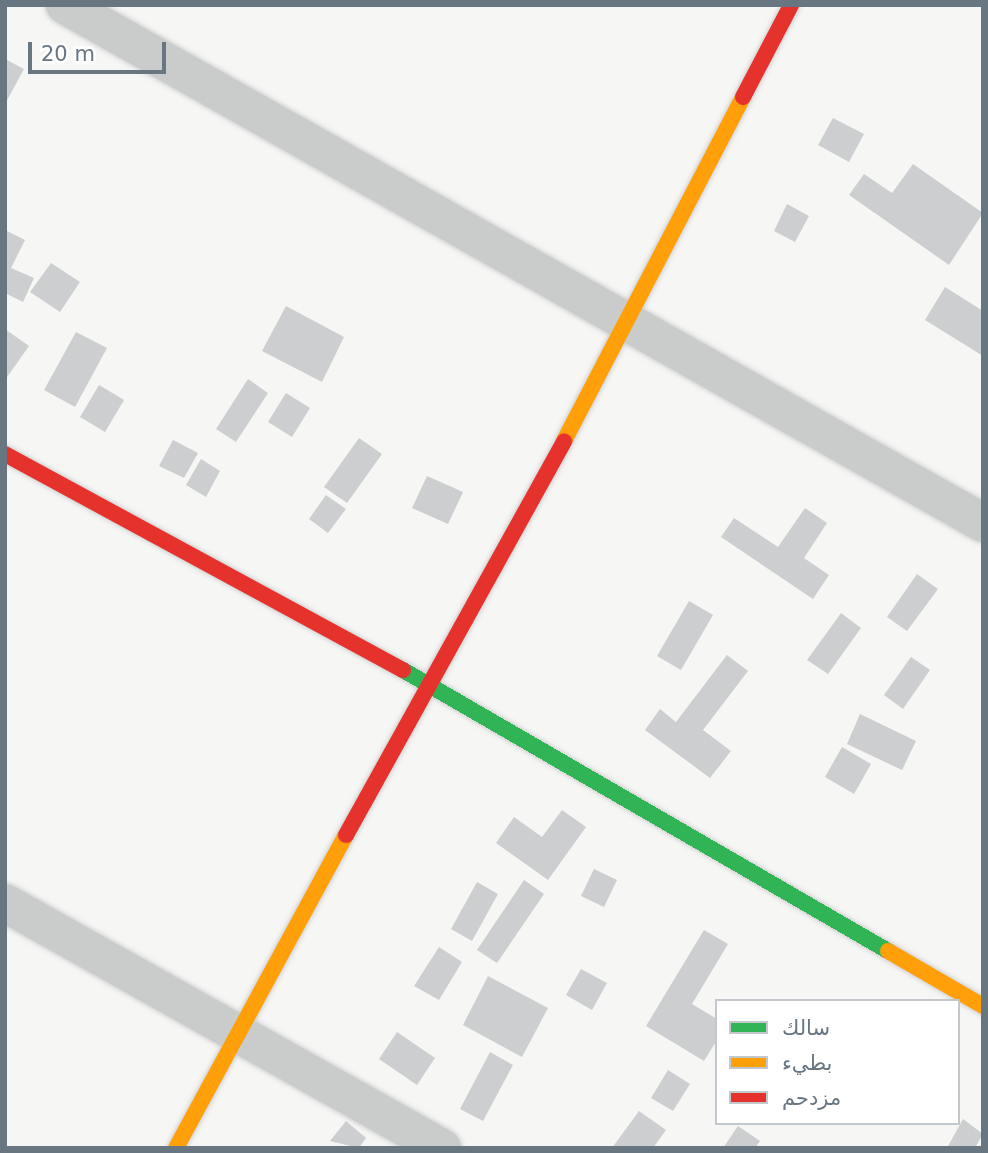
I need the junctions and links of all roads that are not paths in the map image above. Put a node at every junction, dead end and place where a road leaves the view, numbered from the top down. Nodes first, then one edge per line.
1 (65, 5) edge
2 (791, 5) edge
3 (627, 325) junction
4 (5, 454) edge
5 (983, 523) edge
6 (432, 686) junction
7 (5, 903) edge
8 (983, 1006) edge
9 (238, 1032) junction
10 (176, 1148) edge
11 (442, 1148) edge

1 - 3 street
2 - 3 street
3 - 5 street
3 - 6 street
4 - 6 street
6 - 8 street
6 - 9 street
7 - 9 street
9 - 10 street
9 - 11 street

